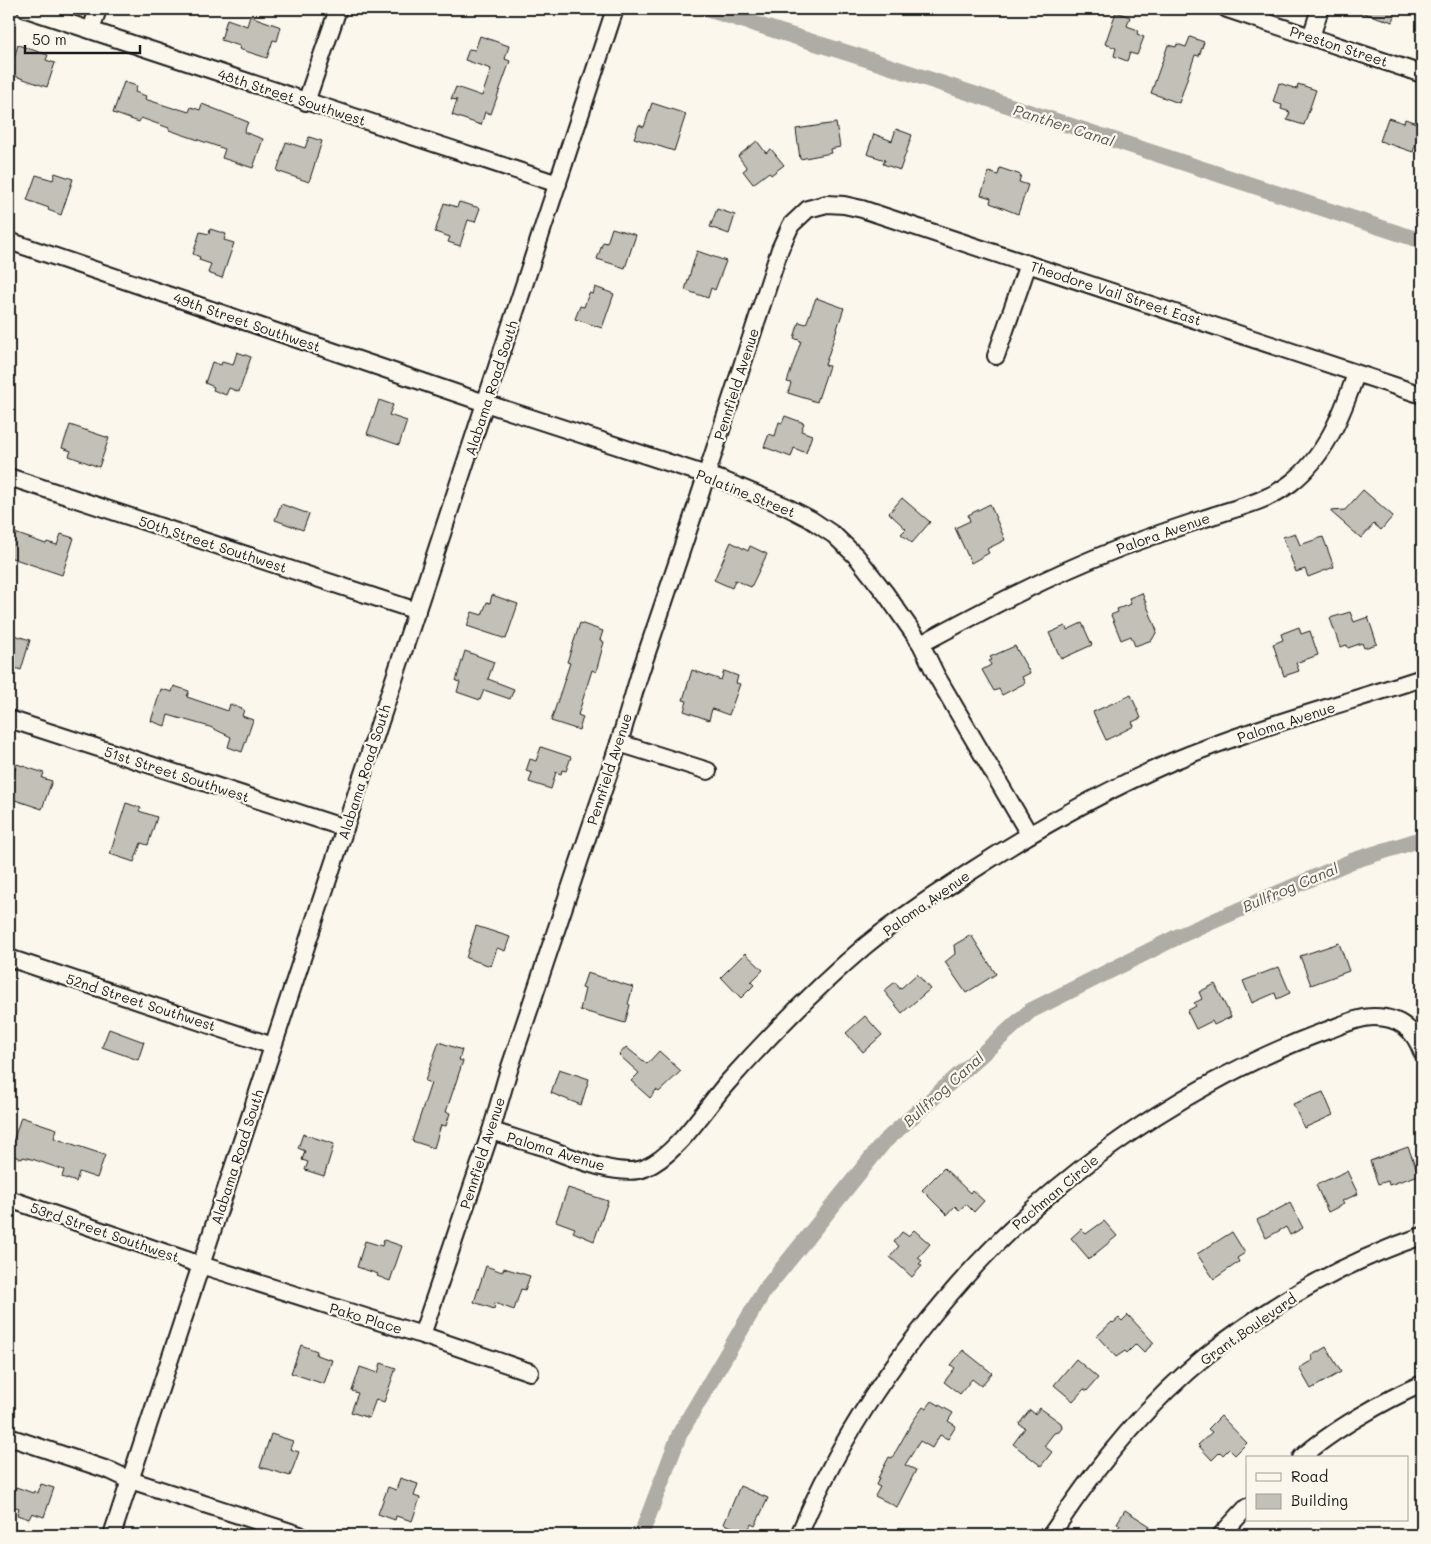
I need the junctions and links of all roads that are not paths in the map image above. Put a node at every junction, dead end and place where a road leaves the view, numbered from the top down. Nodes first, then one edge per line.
1 (26, 9) edge
2 (98, 9) edge
3 (338, 9) edge
4 (615, 9) edge
5 (1227, 9) edge
6 (1320, 9) edge
7 (91, 30) junction
8 (1311, 37) junction
9 (1422, 74) edge
10 (306, 102) junction
11 (558, 184) junction
12 (808, 209) joint
13 (9, 241) edge
14 (1028, 264) junction
15 (996, 356) dead end
16 (1356, 374) junction
17 (1422, 395) edge
18 (485, 403) junction
19 (706, 476) junction
20 (9, 478) edge
21 (417, 611) junction
22 (921, 644) junction
23 (1422, 678) edge
24 (9, 719) edge
25 (619, 743) junction
26 (708, 771) dead end
27 (345, 828) junction
28 (1029, 834) junction
29 (9, 958) edge
30 (273, 1046) junction
31 (1422, 1052) edge
32 (491, 1131) junction
33 (9, 1199) edge
34 (1422, 1236) edge
35 (201, 1265) junction
36 (422, 1335) junction
37 (530, 1372) dead end
38 (1422, 1384) edge
39 (9, 1437) edge
40 (1304, 1456) edge
41 (130, 1480) junction
42 (1246, 1508) edge
43 (112, 1535) edge
44 (300, 1535) edge
45 (800, 1535) edge
46 (1051, 1535) edge
47 (1221, 1535) edge

1 - 7 street, 48th Street Southwest
2 - 7 street
3 - 10 street
4 - 11 street, Alabama Road South
5 - 8 street, Preston Street
6 - 8 street
7 - 10 street, 48th Street Southwest
8 - 9 street, Preston Street
10 - 11 street, 48th Street Southwest
11 - 18 street, Alabama Road South
12 - 14 street, Theodore Vail Street East
12 - 19 street, Pennfield Avenue
13 - 18 street, 49th Street Southwest
14 - 15 street
14 - 16 street, Theodore Vail Street East
16 - 17 street, Theodore Vail Street East
16 - 22 street, Palora Avenue
18 - 19 street, Palatine Street
18 - 21 street, Alabama Road South
19 - 22 street, Palatine Street
19 - 25 street, Pennfield Avenue
20 - 21 street, 50th Street Southwest
21 - 27 street, Alabama Road South
22 - 28 street, Palatine Street
23 - 28 street, Paloma Avenue
24 - 27 street, 51st Street Southwest
25 - 26 street
25 - 32 street, Pennfield Avenue
27 - 30 street, Alabama Road South
28 - 32 street, Paloma Avenue
29 - 30 street, 52nd Street Southwest
30 - 35 street, Alabama Road South
31 - 45 street, Pachman Circle
32 - 36 street, Pennfield Avenue
33 - 35 street, 53rd Street Southwest
34 - 46 street, Grant Boulevard
35 - 36 street, Pako Place
35 - 41 street, Alabama Road South
36 - 37 street, Pako Place
38 - 40 street
39 - 41 street
41 - 43 street, Alabama Road South
41 - 44 street
42 - 47 street

